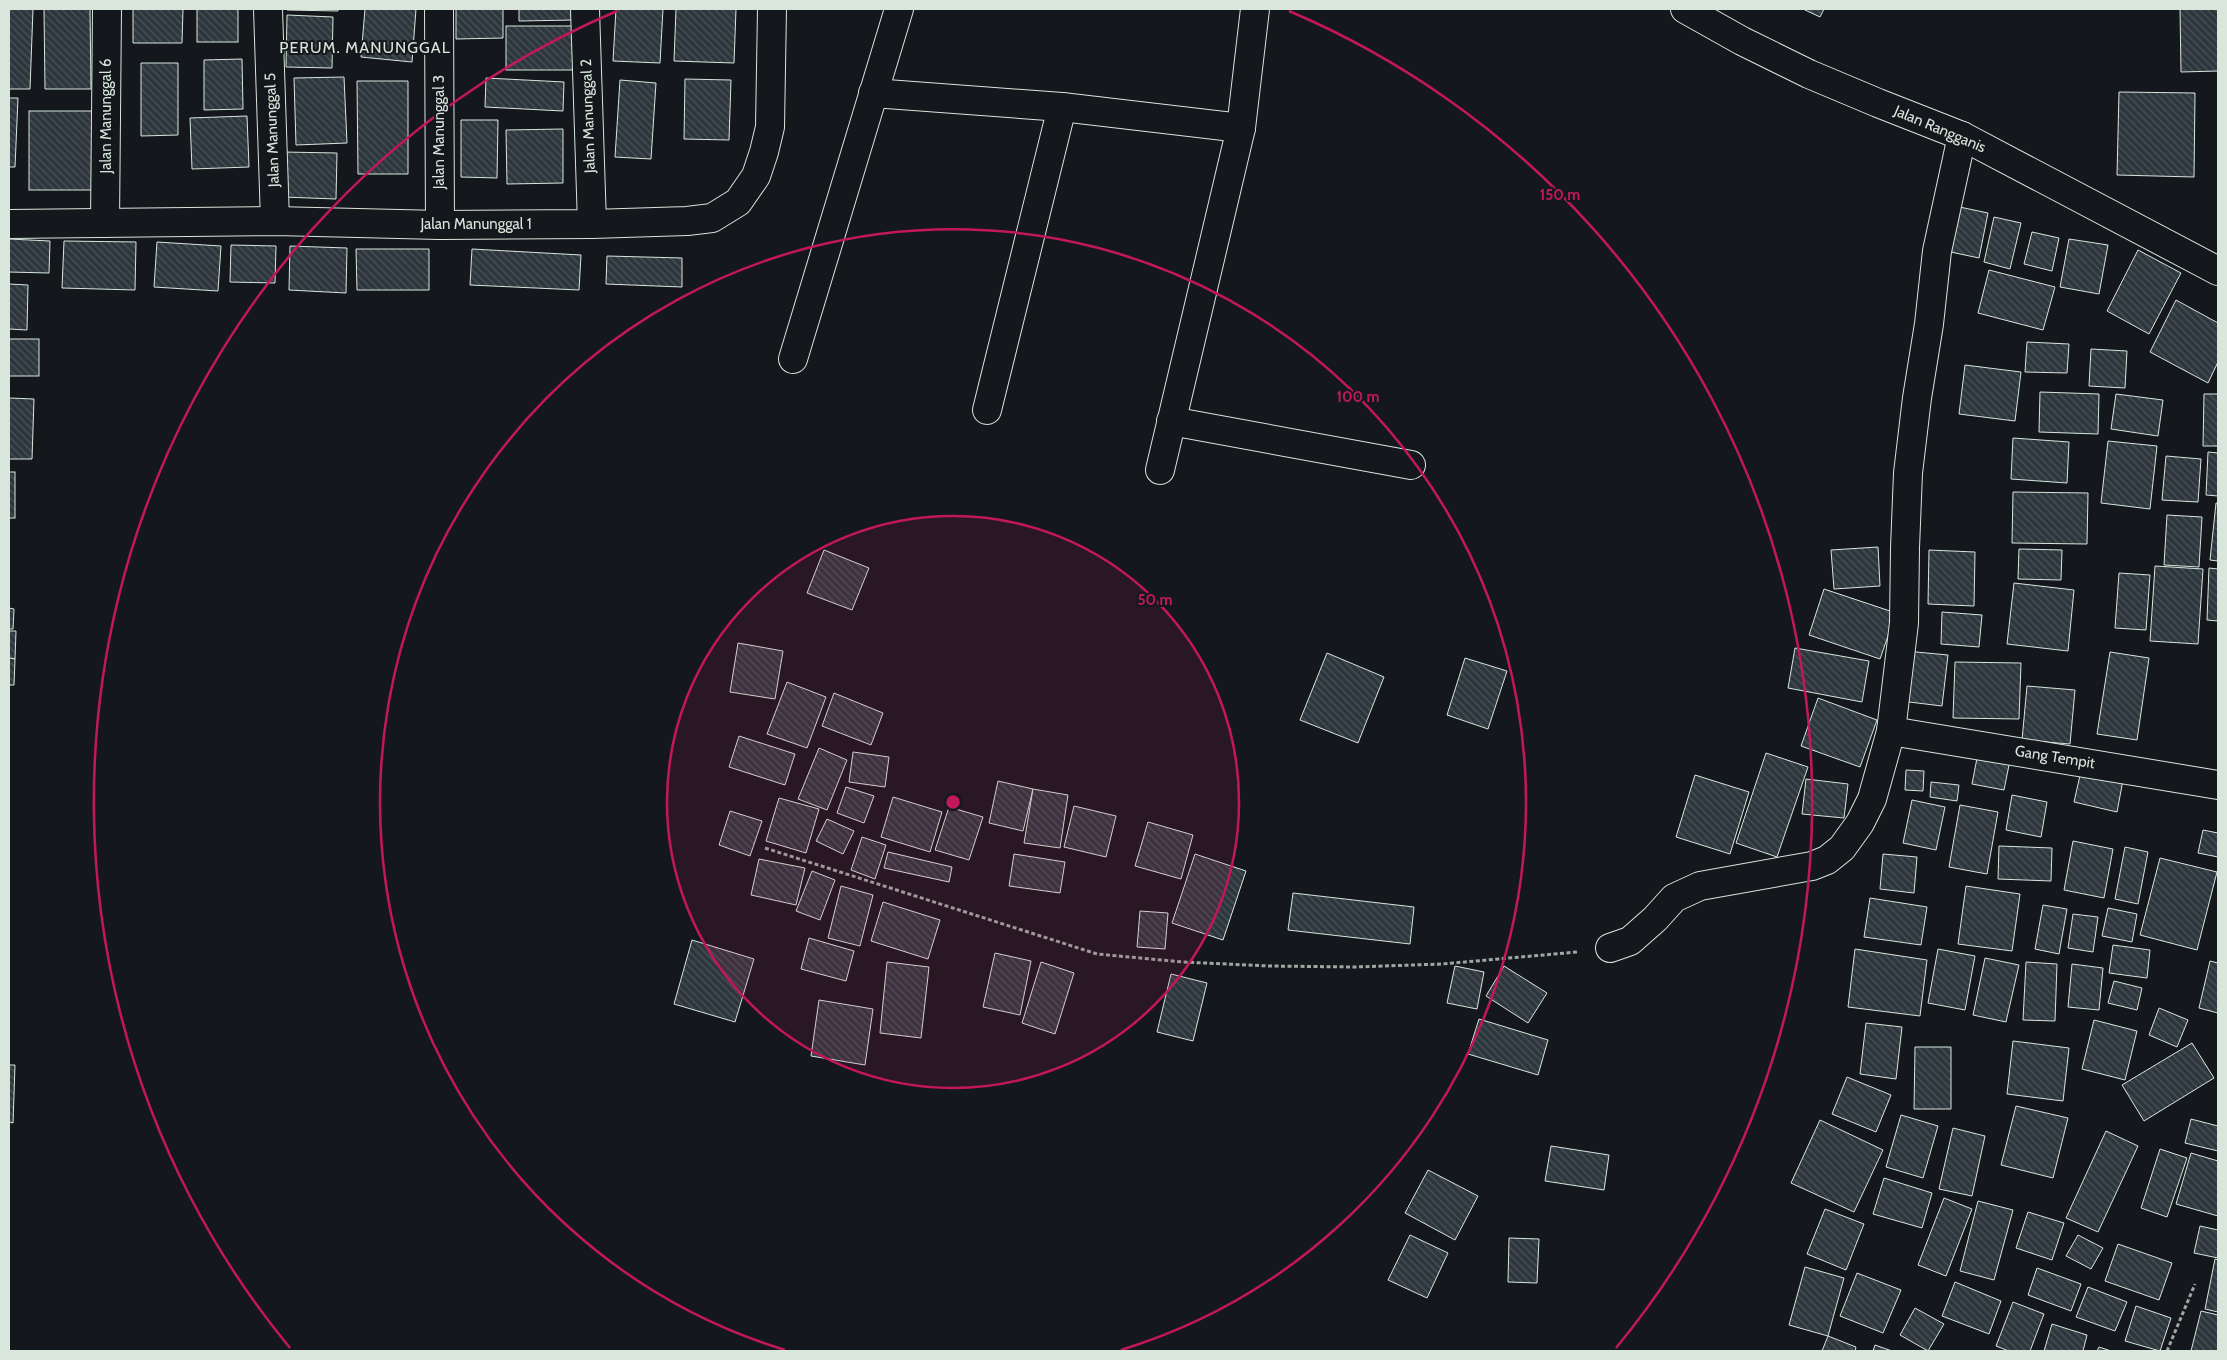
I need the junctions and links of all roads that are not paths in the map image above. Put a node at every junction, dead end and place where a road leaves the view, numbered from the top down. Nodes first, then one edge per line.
1 (107, 9) edge
2 (268, 9) edge
3 (439, 9) edge
4 (585, 9) edge
5 (772, 9) edge
6 (899, 9) edge
7 (1255, 9) edge
8 (1685, 9) edge
9 (873, 93) junction
10 (1062, 107) junction
11 (1241, 128) junction
12 (1962, 136) junction
13 (274, 221) junction
14 (105, 222) junction
15 (9, 224) edge
16 (592, 224) junction
17 (440, 225) junction
18 (2218, 272) edge
19 (793, 359) dead end
20 (987, 410) dead end
21 (1171, 420) junction
22 (1411, 465) dead end
23 (1160, 470) dead end
24 (1891, 731) junction
25 (2218, 785) edge
26 (1610, 948) road end

1 - 14 street, Jalan Manunggal 6
2 - 13 street, Jalan Manunggal 5
3 - 17 street, Jalan Manunggal 3
4 - 16 street, Jalan Manunggal 2
5 - 16 street, Jalan Manunggal 1
6 - 9 street
7 - 11 street
8 - 12 street, Jalan Rangganis
9 - 10 street
9 - 19 street
10 - 11 street
10 - 20 street
11 - 21 street
12 - 18 street, Jalan Rangganis
12 - 24 street
13 - 14 street, Jalan Manunggal 1
13 - 17 street, Jalan Manunggal 1
14 - 15 street, Jalan Manunggal 1
16 - 17 street, Jalan Manunggal 1
21 - 22 street
21 - 23 street
24 - 25 street, Gang Tempit
24 - 26 street

